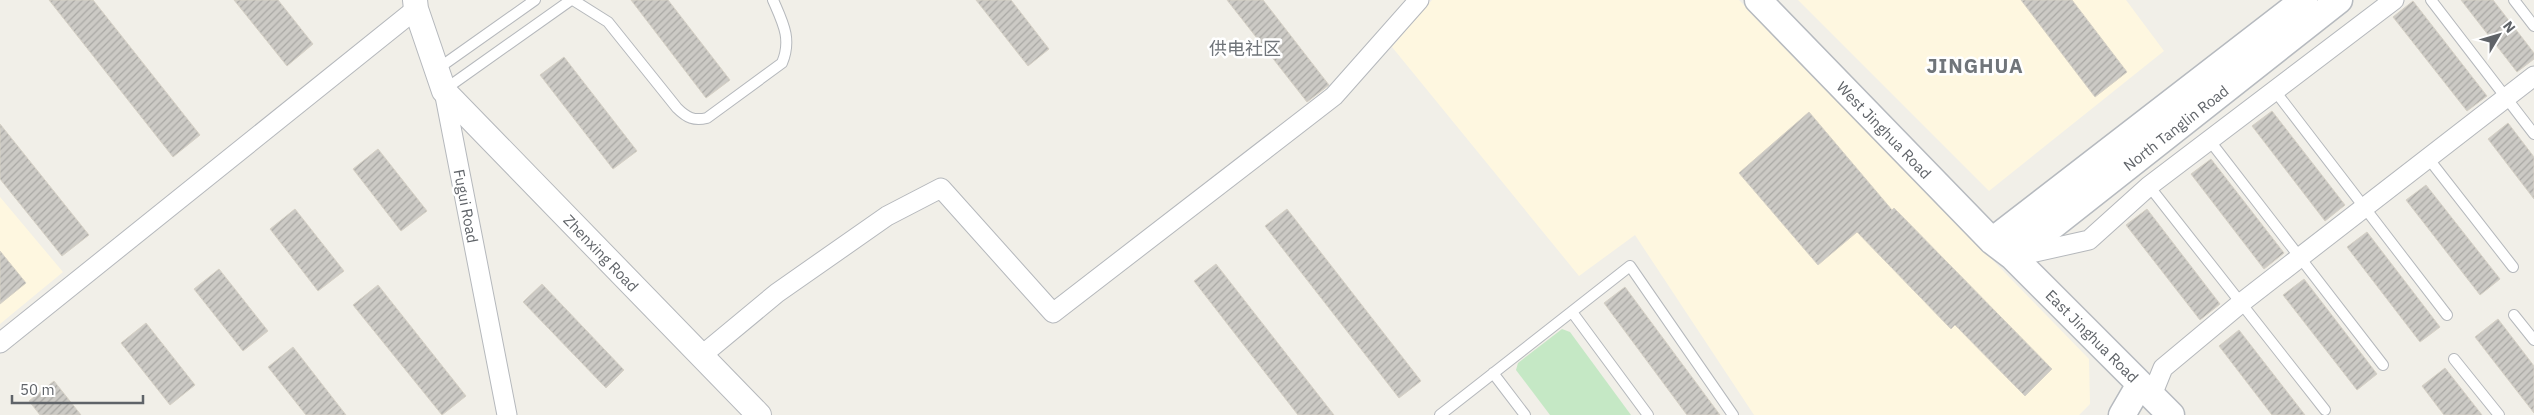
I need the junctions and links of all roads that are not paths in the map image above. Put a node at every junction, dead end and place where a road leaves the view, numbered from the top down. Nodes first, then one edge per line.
1 (535, 0) edge
2 (572, 0) edge
3 (773, 0) edge
4 (1419, 0) edge
5 (1758, 0) edge
6 (2304, 0) edge
7 (2339, 0) edge
8 (2394, 0) edge
9 (2432, 0) edge
10 (2514, 0) edge
11 (416, 5) edge
12 (2534, 26) edge
13 (2534, 76) edge
14 (440, 80) junction
15 (2275, 91) junction
16 (2506, 98) junction
17 (2534, 134) edge
18 (2210, 141) junction
19 (2428, 158) junction
20 (2149, 186) junction
21 (2364, 208) junction
22 (1992, 240) junction
23 (2013, 257) junction
24 (2300, 258) junction
25 (2513, 267) dead end
26 (2241, 303) junction
27 (1572, 312) junction
28 (2447, 315) dead end
29 (2514, 315) dead end
30 (2534, 340) edge
31 (0, 343) edge
32 (701, 356) junction
33 (2454, 359) dead end
34 (2383, 365) dead end
35 (1493, 373) junction
36 (2144, 398) edge
37 (2325, 410) dead end
38 (507, 415) edge
39 (758, 415) edge
40 (1440, 415) edge
41 (1525, 415) edge
42 (1648, 415) edge
43 (1733, 415) edge
44 (2122, 415) edge
45 (2171, 415) edge
46 (2499, 415) edge

1 - 14 lane
2 - 3 lane
2 - 14 lane
4 - 32 street
5 - 22 main road, West Jinghua Road
6 - 22 main road, North Tanglin Road
7 - 23 main road, North Tanglin Road
8 - 15 street
9 - 16 lane
10 - 12 lane
11 - 14 street, Fugui Road
11 - 31 street
13 - 16 street
14 - 32 street, Zhenxing Road
14 - 38 street, Fugui Road
15 - 18 street
15 - 21 lane
16 - 17 lane
16 - 19 street
18 - 20 street
18 - 24 lane
19 - 21 street
19 - 25 lane
20 - 23 street
20 - 26 lane
21 - 24 street
21 - 28 lane
22 - 23 main road, West Jinghua Road
23 - 36 main road, East Jinghua Road
24 - 26 street
24 - 34 lane
26 - 36 street
26 - 37 lane
27 - 35 lane
27 - 42 lane
27 - 43 lane
29 - 30 lane
32 - 39 street, Zhenxing Road
33 - 46 lane
35 - 40 lane
35 - 41 lane
36 - 44 main road
36 - 45 main road, East Jinghua Road

